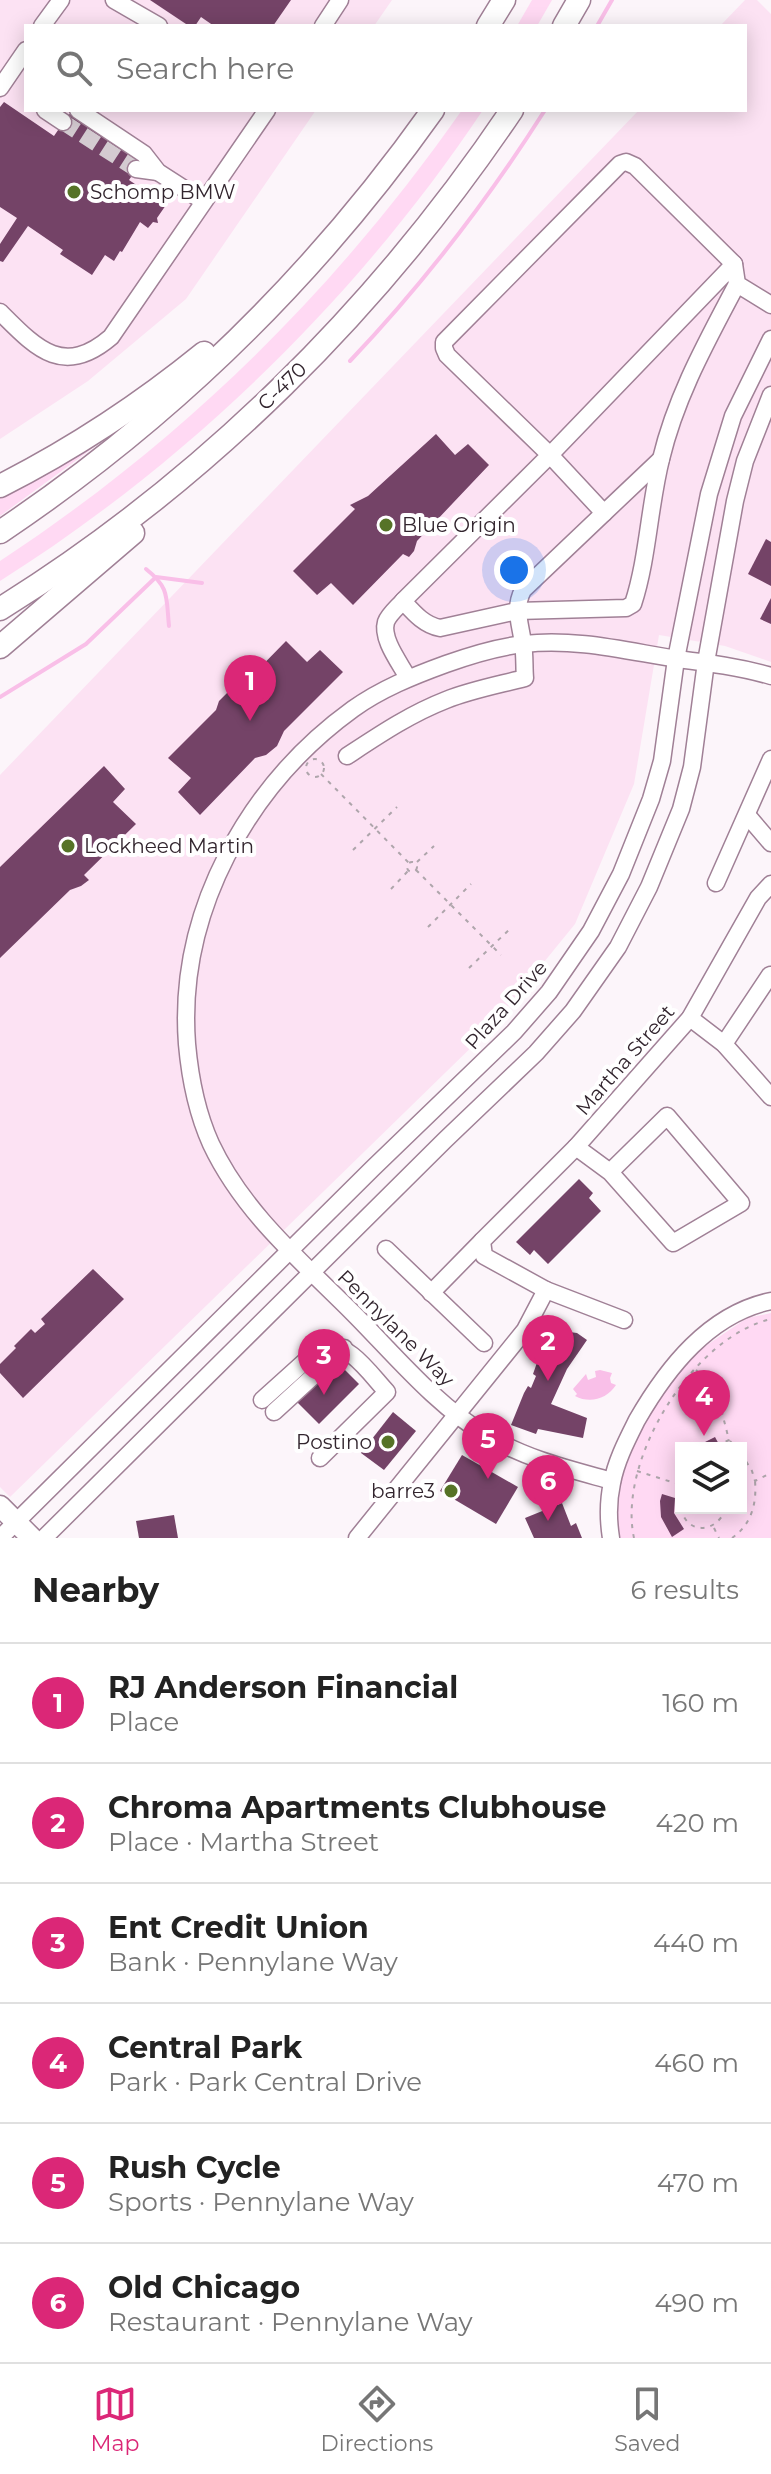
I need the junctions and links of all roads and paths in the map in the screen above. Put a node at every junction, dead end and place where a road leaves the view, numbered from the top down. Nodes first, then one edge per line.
1 (61, 0) edge
2 (114, 0) edge
3 (340, 0) edge
4 (504, 0) edge
5 (579, 0) edge
6 (43, 24) edge
7 (156, 24) edge
8 (324, 24) edge
9 (489, 24) edge
10 (565, 24) edge
11 (20, 71) edge
12 (0, 88) edge
13 (48, 112) edge
14 (81, 112) edge
15 (266, 112) edge
16 (431, 112) edge
17 (511, 112) edge
18 (63, 122) tunnel mouth
19 (136, 169) tunnel mouth
20 (158, 172) junction
21 (366, 198) junction
22 (203, 201) junction
23 (734, 264) junction
24 (737, 284) junction
25 (771, 305) edge
26 (0, 312) edge
27 (771, 339) edge
28 (771, 395) edge
29 (249, 418) junction
30 (765, 430) edge
31 (550, 455) junction
32 (661, 459) junction
33 (0, 486) edge
34 (604, 513) junction
35 (0, 532) edge
36 (403, 601) junction
37 (0, 609) edge
38 (517, 611) junction
39 (523, 644) junction
40 (0, 647) edge
41 (676, 659) junction
42 (706, 662) junction
43 (771, 676) edge
44 (408, 678) junction
45 (347, 756) dead end
46 (771, 759) edge
47 (321, 774) junction
48 (397, 807) dead end
49 (747, 815) junction
50 (375, 829) junction
51 (771, 843) edge
52 (434, 846) dead end
53 (353, 850) dead end
54 (409, 863) junction
55 (416, 863) junction
56 (409, 870) junction
57 (416, 870) junction
58 (716, 883) dead end
59 (471, 884) dead end
60 (771, 884) edge
61 (391, 889) dead end
62 (450, 904) junction
63 (428, 927) dead end
64 (512, 927) dead end
65 (492, 946) junction
66 (501, 955) dead end
67 (469, 968) dead end
68 (771, 976) edge
69 (690, 1018) junction
70 (724, 1044) junction
71 (771, 1097) edge
72 (576, 1147) junction
73 (610, 1172) junction
74 (482, 1241) junction
75 (386, 1249) dead end
76 (289, 1250) junction
77 (312, 1273) junction
78 (546, 1290) junction
79 (431, 1293) junction
80 (771, 1301) edge
81 (771, 1319) edge
82 (624, 1320) dead end
83 (484, 1343) dead end
84 (695, 1369) junction
85 (269, 1406) dead end
86 (457, 1414) junction
87 (729, 1440) joint
88 (725, 1442) edge
89 (320, 1458) dead end
90 (747, 1463) edge
91 (637, 1471) junction
92 (771, 1473) edge
93 (612, 1481) junction
94 (755, 1481) junction
95 (675, 1483) edge
96 (0, 1506) edge
97 (682, 1514) edge
98 (724, 1514) edge
99 (16, 1522) junction
100 (713, 1526) junction
101 (0, 1538) edge
102 (32, 1538) edge
103 (44, 1538) edge
104 (357, 1538) edge
105 (611, 1538) edge
106 (634, 1538) edge
107 (719, 1538) edge
108 (732, 1538) edge

1 - 6 street
2 - 7 street
3 - 8 street
4 - 9 highway
5 - 10 highway
11 - 12 street
13 - 18 street
14 - 20 street
15 - 22 street
16 - 21 highway
17 - 29 highway, C-470
19 - 20 street
20 - 22 street
21 - 33 highway
21 - 35 highway
22 - 26 street
23 - 24 street
23 - 31 street
23 - 31 street
24 - 25 street
24 - 32 street
27 - 41 street, Plaza Drive
28 - 30 street
29 - 37 highway, C-470
29 - 40 highway
30 - 42 street
31 - 34 street
31 - 36 street
32 - 34 street
32 - 38 street
34 - 38 street
36 - 38 street
36 - 44 street
38 - 39 street
39 - 41 street, Pennylane Way
39 - 44 street, Pennylane Way
39 - 45 street
41 - 42 street, Pennylane Way
41 - 76 street, Plaza Drive
42 - 43 street, Pennylane Way
42 - 77 street
44 - 76 street, Pennylane Way
46 - 49 street
47 - 47 path
47 - 50 path
48 - 50 path
49 - 51 street
49 - 58 street
50 - 53 path
50 - 54 path
52 - 55 path
54 - 55 path
54 - 56 path
55 - 57 path
56 - 57 path
56 - 61 path
57 - 62 path
59 - 62 path
60 - 69 street, Martha Street
62 - 63 path
62 - 65 path
64 - 65 path
65 - 66 path
65 - 67 path
68 - 70 street
69 - 70 street
69 - 72 street, Martha Street
70 - 71 street
72 - 73 street
72 - 74 street, Martha Street
73 - 73 street
74 - 78 street
74 - 79 street, Martha Street
75 - 79 street
76 - 77 street, Pennylane Way
76 - 99 street, Plaza Drive
77 - 86 street, Pennylane Way
77 - 103 street
78 - 82 street
78 - 86 street
79 - 83 street
80 - 93 street
81 - 84 path
84 - 87 path
84 - 91 path
85 - 89 street
86 - 93 street, Pennylane Way
86 - 104 street
87 - 88 path
90 - 94 path
91 - 95 path
91 - 106 path
92 - 94 path
93 - 105 street
94 - 108 path
96 - 99 main road
97 - 100 path
98 - 100 path
99 - 101 street, Plaza Drive
99 - 102 main road
100 - 107 path

